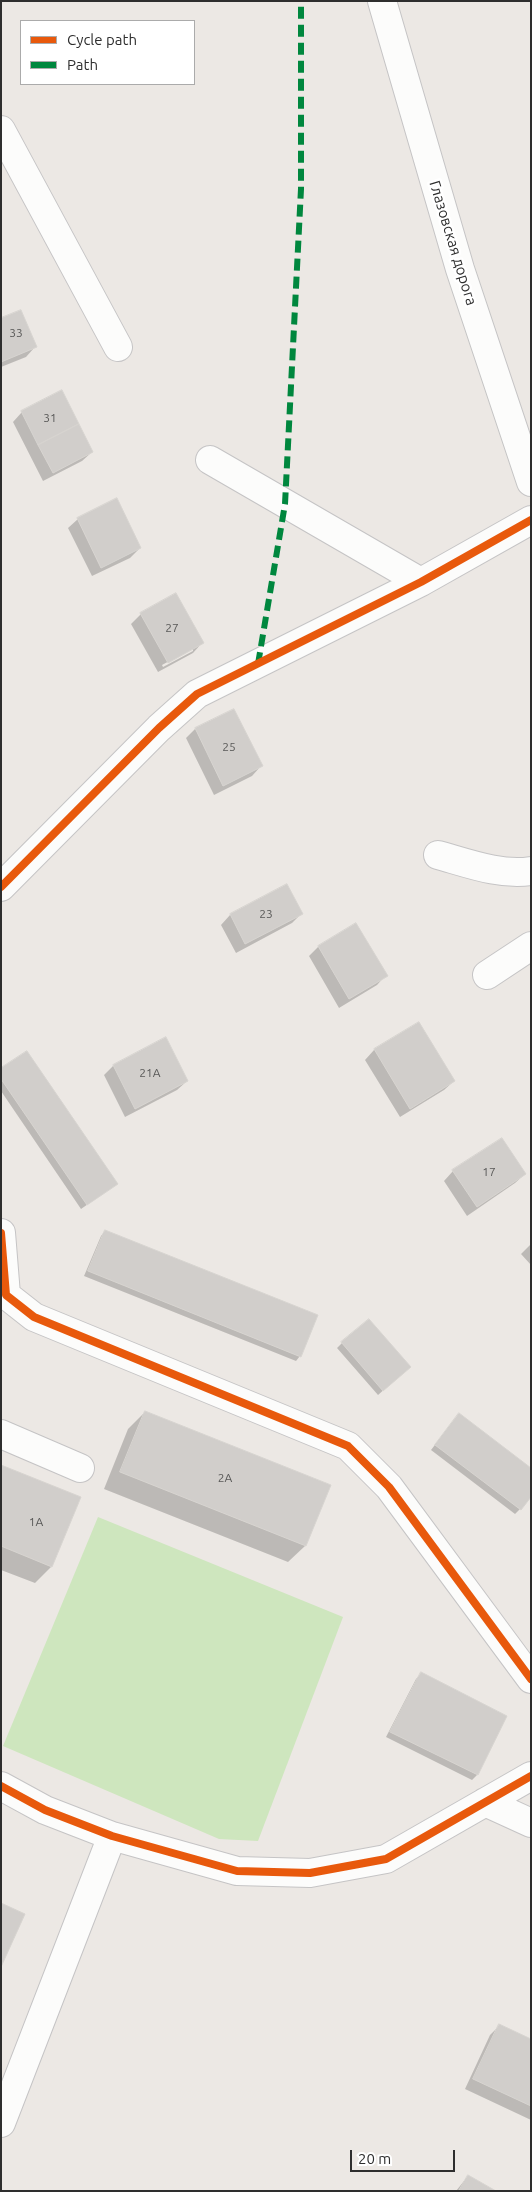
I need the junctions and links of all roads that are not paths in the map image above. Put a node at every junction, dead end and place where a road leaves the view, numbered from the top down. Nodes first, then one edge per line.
1 (382, 1) edge
2 (1, 130) edge
3 (118, 347) dead end
4 (210, 460) dead end
5 (531, 482) edge
6 (531, 520) edge
7 (421, 582) junction
8 (438, 855) dead end
9 (531, 872) edge
10 (1, 887) edge
11 (531, 946) edge
12 (487, 974) dead end
13 (1, 1233) edge
14 (1, 1434) edge
15 (80, 1468) dead end
16 (531, 1679) edge
17 (531, 1776) edge
18 (1, 1786) edge
19 (485, 1802) junction
20 (531, 1823) edge
21 (112, 1836) junction
22 (1, 2123) edge

1 - 5 street, Глазовская дорога
2 - 3 street
4 - 7 street
6 - 7 street
7 - 10 street
8 - 9 street
11 - 12 street
13 - 16 street
14 - 15 street
17 - 19 street
18 - 21 street
19 - 20 street
19 - 21 street
21 - 22 street

